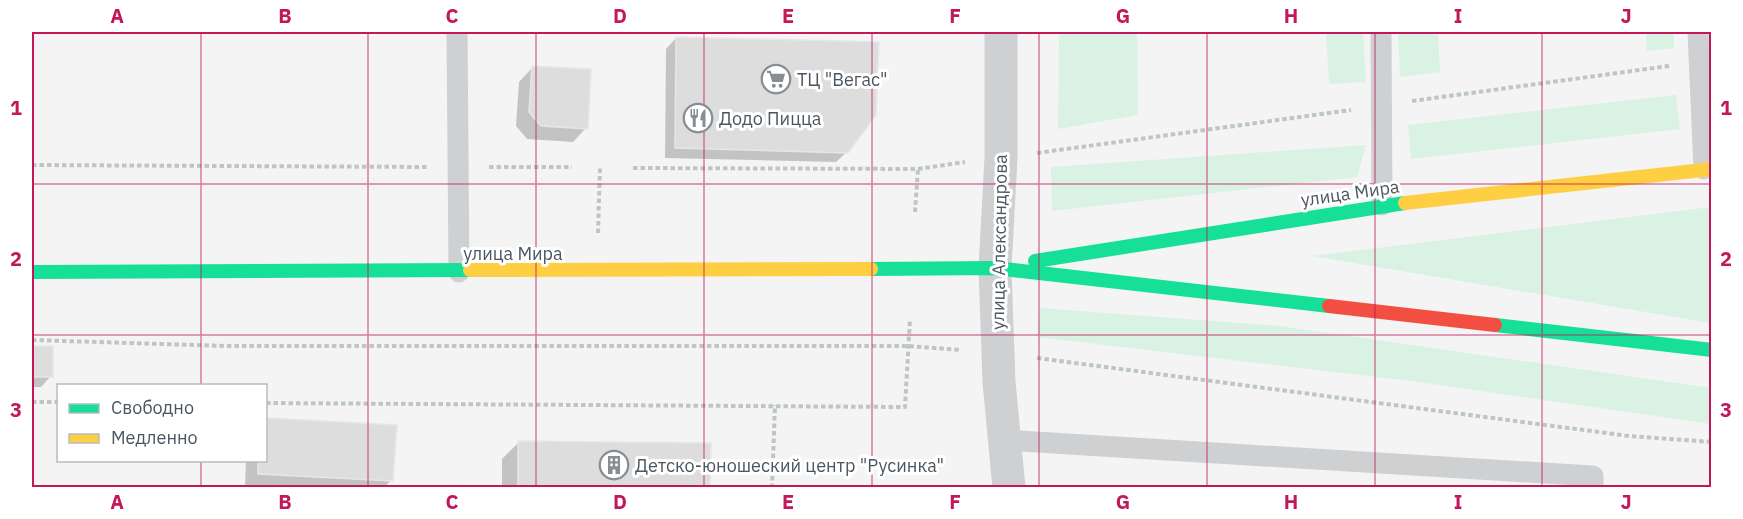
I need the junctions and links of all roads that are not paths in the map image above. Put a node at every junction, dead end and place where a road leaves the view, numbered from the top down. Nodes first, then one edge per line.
1 (457, 32) edge
2 (1001, 32) edge
3 (1381, 32) edge
4 (1698, 32) edge
5 (1708, 169) edge
6 (1382, 205) junction
7 (995, 268) junction
8 (32, 272) edge
9 (459, 272) junction
10 (1712, 350) edge
11 (1003, 440) junction
12 (1009, 488) edge
13 (1593, 488) edge

1 - 9 lane
2 - 7 street, улица Александрова
3 - 6 lane
4 - 5 lane
5 - 6 street, улица Мира
6 - 7 street, улица Мира
7 - 9 street, улица Мира
7 - 10 street, улица Мира
7 - 11 street, улица Александрова
8 - 9 street, улица Мира
11 - 12 street, улица Александрова
11 - 13 lane

